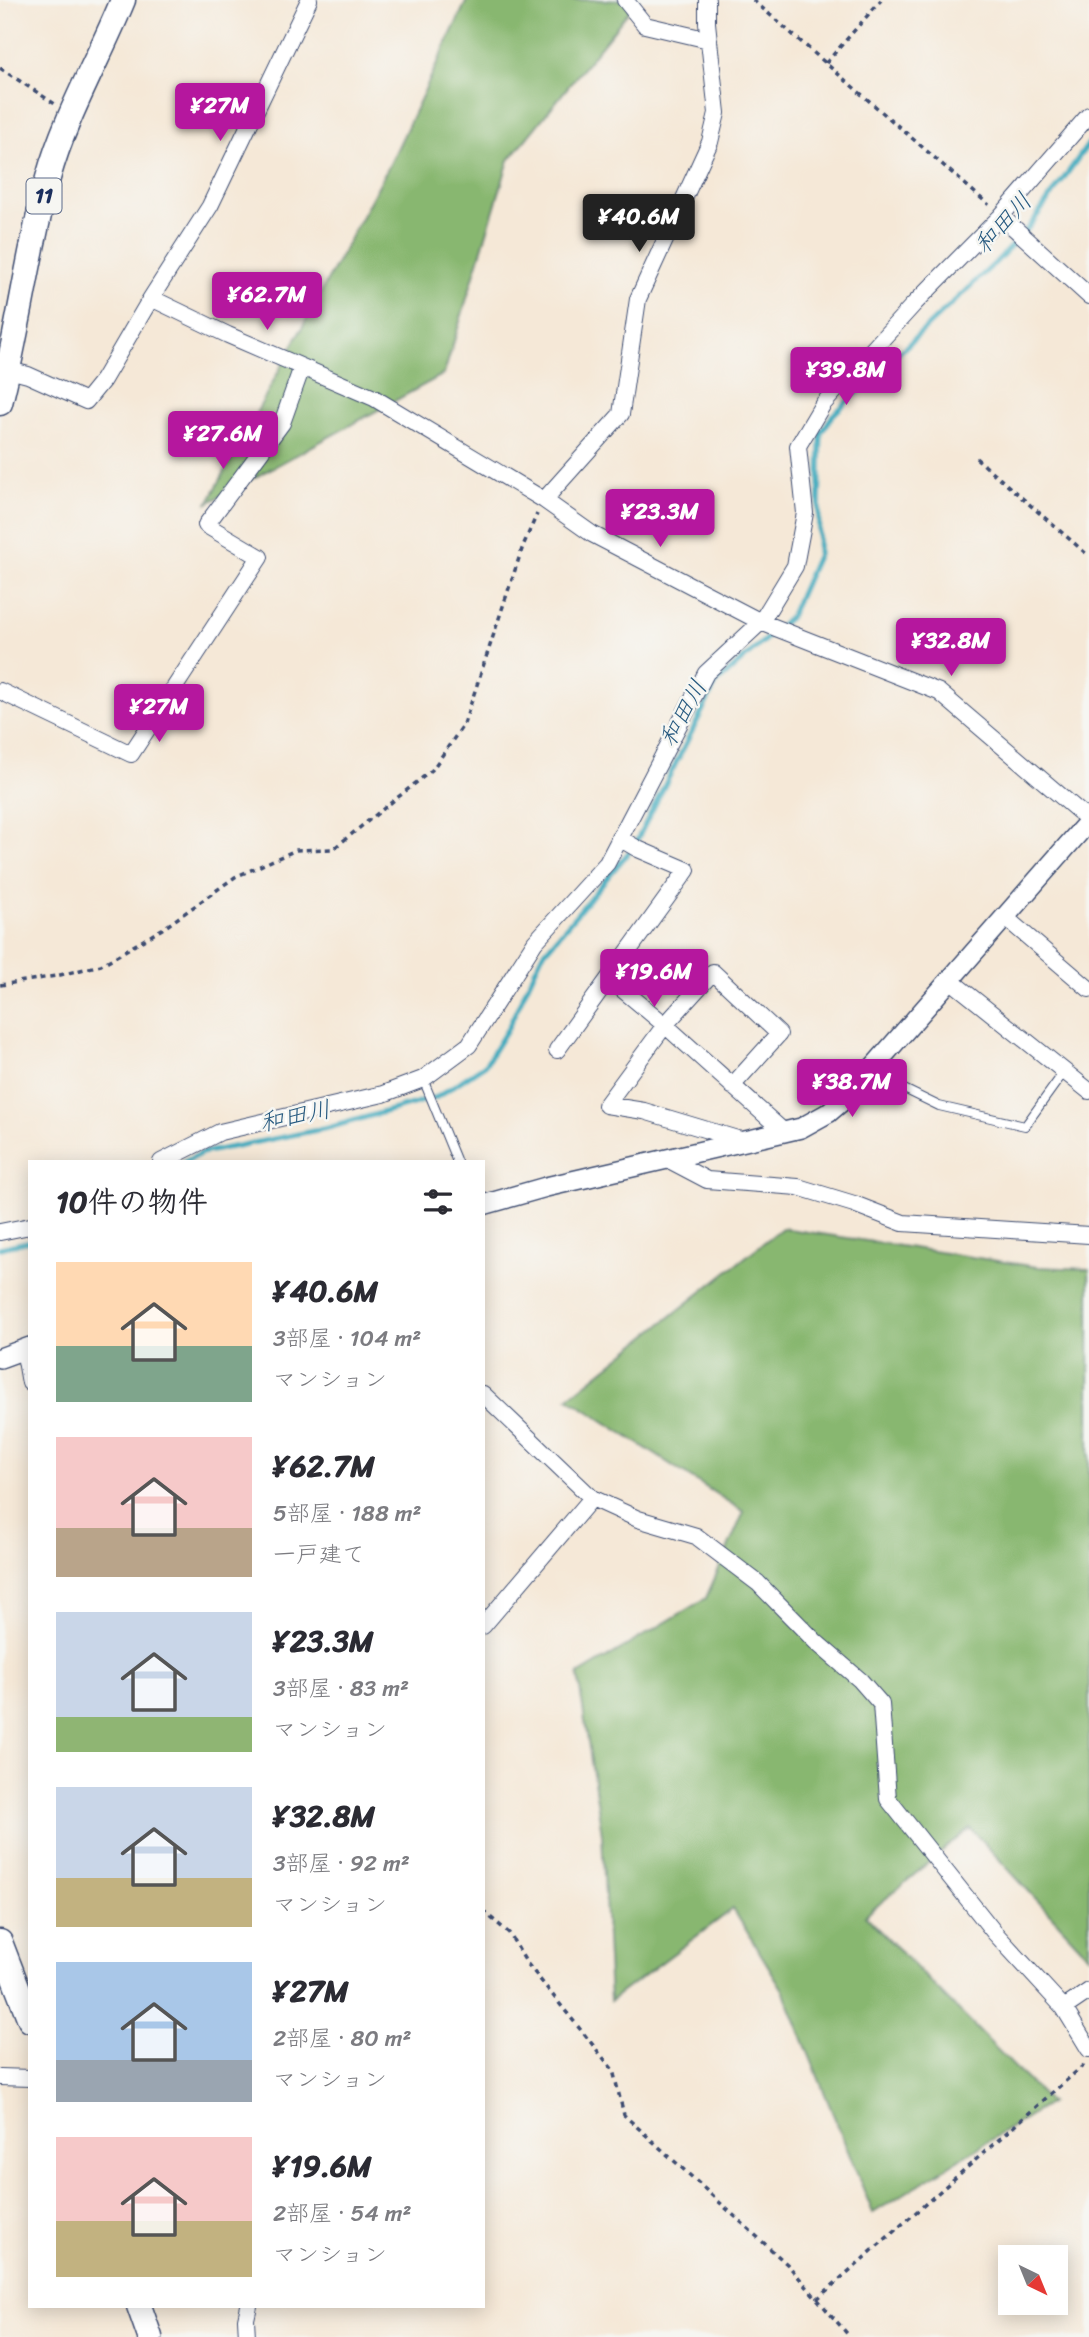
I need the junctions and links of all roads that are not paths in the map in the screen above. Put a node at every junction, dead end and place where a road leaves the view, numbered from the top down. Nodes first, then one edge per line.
1 (123, 0) edge
2 (309, 0) edge
3 (625, 0) edge
4 (707, 0) edge
5 (709, 40) junction
6 (1089, 115) edge
7 (1001, 216) junction
8 (1089, 296) edge
9 (150, 298) junction
10 (7, 363) edge
11 (302, 367) junction
12 (0, 403) edge
13 (544, 499) junction
14 (761, 622) junction
15 (0, 691) edge
16 (1089, 820) edge
17 (619, 838) junction
18 (1006, 918) junction
19 (610, 979) junction
20 (950, 980) junction
21 (1089, 989) edge
22 (665, 1025) junction
23 (557, 1050) dead end
24 (875, 1066) junction
25 (1064, 1072) junction
26 (423, 1079) junction
27 (732, 1086) junction
28 (1089, 1091) edge
29 (784, 1132) junction
30 (744, 1141) junction
31 (165, 1160) edge
32 (456, 1160) edge
33 (669, 1160) junction
34 (485, 1204) edge
35 (28, 1226) edge
36 (0, 1232) edge
37 (1089, 1235) edge
38 (27, 1348) edge
39 (0, 1359) edge
40 (485, 1396) edge
41 (592, 1498) junction
42 (485, 1624) edge
43 (0, 1942) edge
44 (1089, 1991) edge
45 (1064, 2008) junction
46 (28, 2015) edge
47 (1089, 2049) edge
48 (0, 2077) edge
49 (28, 2078) edge
50 (140, 2308) edge
51 (249, 2308) edge
52 (150, 2337) edge
53 (247, 2337) edge

1 - 10 main road, 11
2 - 9 street
3 - 5 street
4 - 5 street
5 - 13 street
6 - 7 street
7 - 8 street
7 - 14 street
9 - 10 street
9 - 11 street
10 - 12 main road, 11
11 - 13 street
11 - 15 street
13 - 14 street
14 - 16 street
14 - 17 street
16 - 18 street
17 - 19 street
17 - 26 street
18 - 20 street
18 - 21 street
19 - 22 street
19 - 23 street
20 - 24 street
20 - 25 street
22 - 27 street
22 - 27 street
22 - 30 street
24 - 25 lane
24 - 29 street
25 - 28 street
26 - 31 street
26 - 32 lane
27 - 29 street
29 - 30 street
30 - 33 street
33 - 34 street
33 - 37 street
35 - 36 street
38 - 39 street
40 - 41 street
41 - 42 street
41 - 45 street
43 - 46 main road
44 - 45 street
45 - 47 street
48 - 49 street
50 - 52 main road
51 - 53 street

